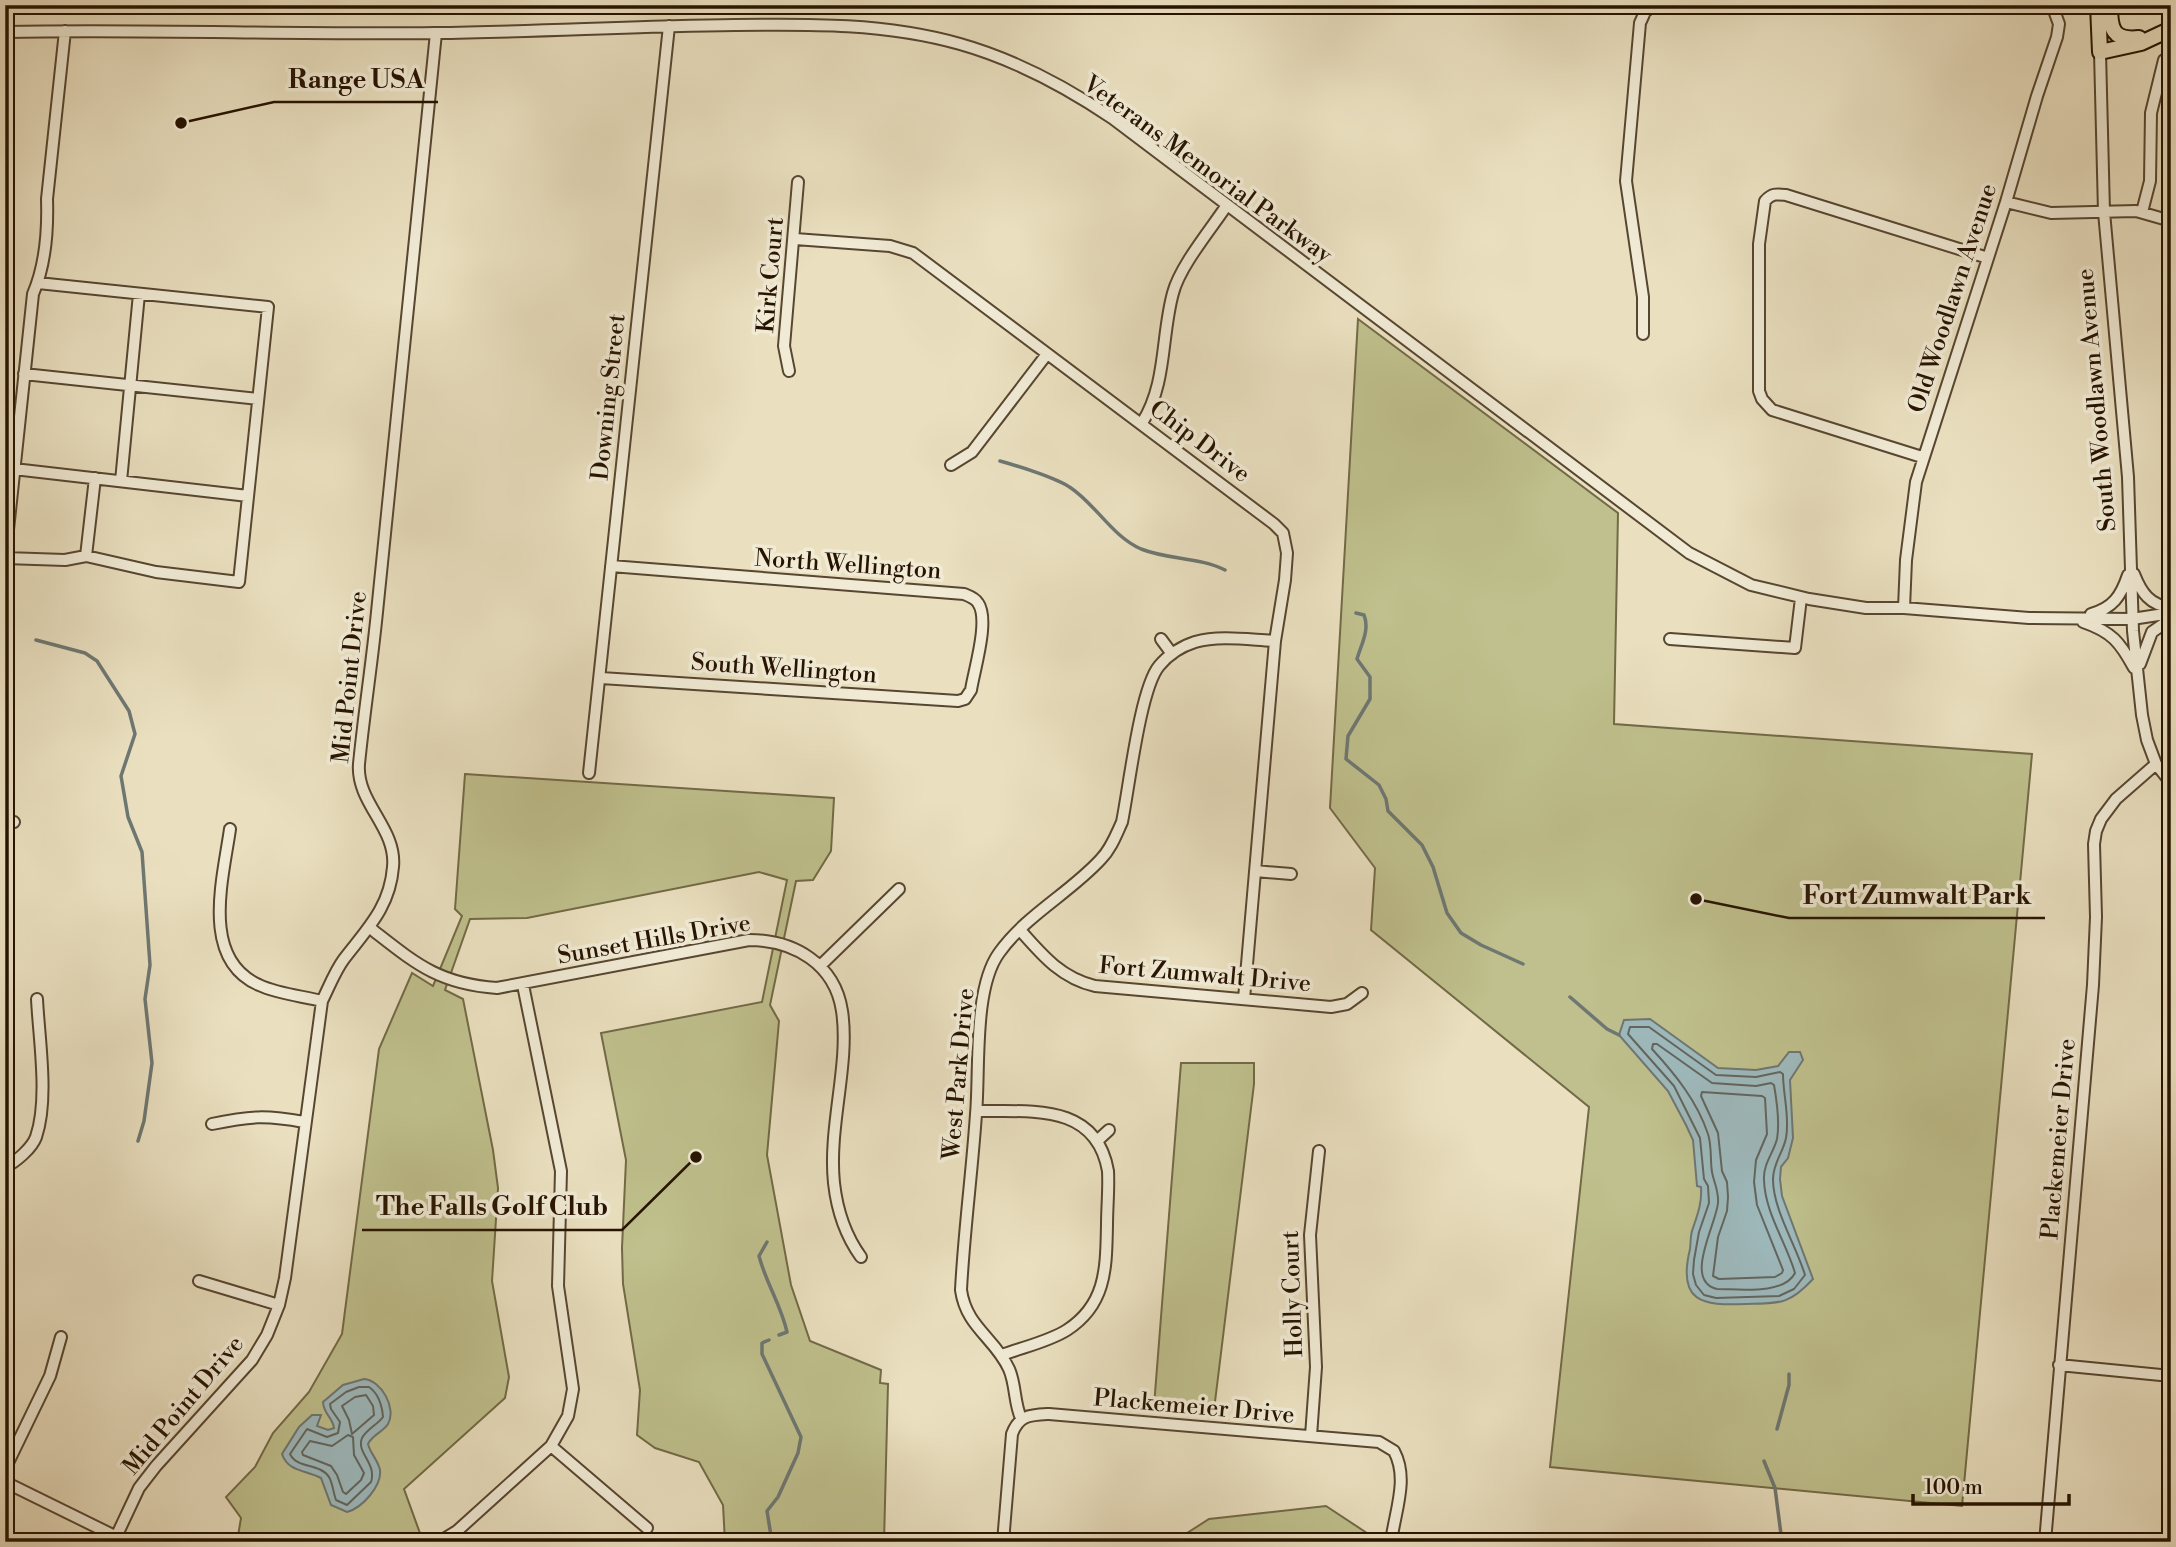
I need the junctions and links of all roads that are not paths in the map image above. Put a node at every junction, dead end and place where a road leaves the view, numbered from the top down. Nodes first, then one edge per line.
1 (1653, 5) edge
2 (2052, 5) edge
3 (2104, 10) edge
4 (669, 26) junction
5 (65, 31) junction
6 (5, 32) edge
7 (2166, 32) edge
8 (436, 33) junction
9 (2100, 52) junction
10 (2164, 60) dead end
11 (798, 182) dead end
12 (2006, 202) junction
13 (1227, 205) junction
14 (2104, 212) junction
15 (2142, 212) junction
16 (2171, 221) edge
17 (795, 239) junction
18 (1988, 258) junction
19 (38, 283) junction
20 (139, 293) junction
21 (1643, 334) dead end
22 (1046, 354) junction
23 (789, 372) dead end
24 (24, 374) junction
25 (130, 385) junction
26 (258, 399) junction
27 (1142, 423) junction
28 (1922, 457) junction
29 (951, 464) dead end
30 (14, 469) junction
31 (96, 478) junction
32 (121, 481) junction
33 (248, 496) junction
34 (86, 556) junction
35 (2130, 565) junction
36 (611, 566) junction
37 (1801, 598) junction
38 (2171, 607) edge
39 (1905, 608) junction
40 (2171, 613) edge
41 (2074, 618) junction
42 (2132, 619) junction
43 (2171, 619) edge
44 (1161, 639) dead end
45 (1670, 639) dead end
46 (1275, 641) junction
47 (1172, 654) junction
48 (2137, 673) junction
49 (600, 678) junction
50 (965, 699) joint
51 (2156, 764) junction
52 (589, 773) dead end
53 (2171, 783) edge
54 (230, 830) dead end
55 (1255, 871) junction
56 (1291, 874) dead end
57 (900, 889) dead end
58 (370, 928) junction
59 (1020, 930) junction
60 (820, 966) junction
61 (523, 985) junction
62 (1362, 993) dead end
63 (37, 999) dead end
64 (1244, 999) junction
65 (322, 1001) junction
66 (977, 1111) junction
67 (304, 1122) junction
68 (212, 1124) dead end
69 (1109, 1130) dead end
70 (1097, 1141) junction
71 (1318, 1151) dead end
72 (5, 1167) edge
73 (861, 1257) dead end
74 (200, 1281) dead end
75 (279, 1306) junction
76 (61, 1337) dead end
77 (1002, 1354) junction
78 (2059, 1366) junction
79 (2171, 1376) edge
80 (1021, 1418) junction
81 (1311, 1436) junction
82 (551, 1446) junction
83 (5, 1469) edge
84 (5, 1482) edge
85 (647, 1528) dead end
86 (122, 1539) edge
87 (439, 1542) edge
88 (1003, 1542) edge
89 (1391, 1542) edge
90 (2045, 1542) edge

1 - 21 street
2 - 12 street, Old Woodlawn Avenue
3 - 7 main road
3 - 9 main road, South Woodlawn Avenue
4 - 8 street, Veterans Memorial Parkway
4 - 13 street, Veterans Memorial Parkway
4 - 36 street, Downing Street
5 - 6 street, Veterans Memorial Parkway
5 - 8 street, Veterans Memorial Parkway
5 - 19 street
7 - 9 main road
8 - 58 street, Mid Point Drive
9 - 14 street, South Woodlawn Avenue
10 - 15 street
11 - 17 street, Kirk Court
12 - 14 street
12 - 18 street, Old Woodlawn Avenue
13 - 27 street
13 - 37 street, Veterans Memorial Parkway
14 - 15 street
14 - 35 street, South Woodlawn Avenue
15 - 16 street
17 - 22 street, Chip Drive
17 - 23 street, Kirk Court
18 - 28 street, Old Woodlawn Avenue
18 - 28 street
19 - 20 street
19 - 24 street
20 - 25 street
20 - 26 street
22 - 27 street, Chip Drive
22 - 29 street
24 - 25 street
24 - 30 street
25 - 26 street
25 - 32 street
26 - 33 street
27 - 46 street, Chip Drive
28 - 39 street, Old Woodlawn Avenue
30 - 31 street
30 - 34 street
31 - 32 street
31 - 34 street
32 - 33 street
33 - 34 street
35 - 38 street
35 - 41 street
35 - 42 street, South Woodlawn Avenue
36 - 49 street, Downing Street
36 - 50 street, North Wellington
37 - 39 street, Veterans Memorial Parkway
37 - 45 street
39 - 41 street, Veterans Memorial Parkway
40 - 42 street, Veterans Memorial Parkway
41 - 42 street, Veterans Memorial Parkway
41 - 48 street
42 - 48 street, South Woodlawn Avenue
43 - 48 street
44 - 47 street
46 - 47 street, West Park Drive
46 - 55 street, Chip Drive
47 - 59 street, West Park Drive
48 - 51 street, South Woodlawn Avenue
49 - 50 street, South Wellington
49 - 52 street, Downing Street
51 - 53 street, South Woodlawn Avenue
51 - 78 street, Plackemeier Drive
54 - 65 street
55 - 56 street
55 - 64 street, Chip Drive
57 - 60 street
58 - 61 street, Sunset Hills Drive
58 - 65 street, Mid Point Drive
59 - 64 street, Fort Zumwalt Drive
59 - 66 street, West Park Drive
60 - 61 street, Sunset Hills Drive
60 - 73 street, Sunset Hills Drive
61 - 82 street
62 - 64 street, Fort Zumwalt Drive
63 - 72 street
65 - 67 street, Mid Point Drive
66 - 70 street
66 - 77 street, West Park Drive
67 - 68 street
67 - 75 street, Mid Point Drive
69 - 70 street
70 - 77 street
71 - 81 street, Holly Court
74 - 75 street
75 - 86 street, Mid Point Drive
76 - 83 street
77 - 80 street, West Park Drive
78 - 79 street
78 - 90 street, Plackemeier Drive
80 - 81 street, Plackemeier Drive
80 - 88 street
81 - 89 street, Plackemeier Drive
82 - 85 street
82 - 87 street
84 - 86 street

